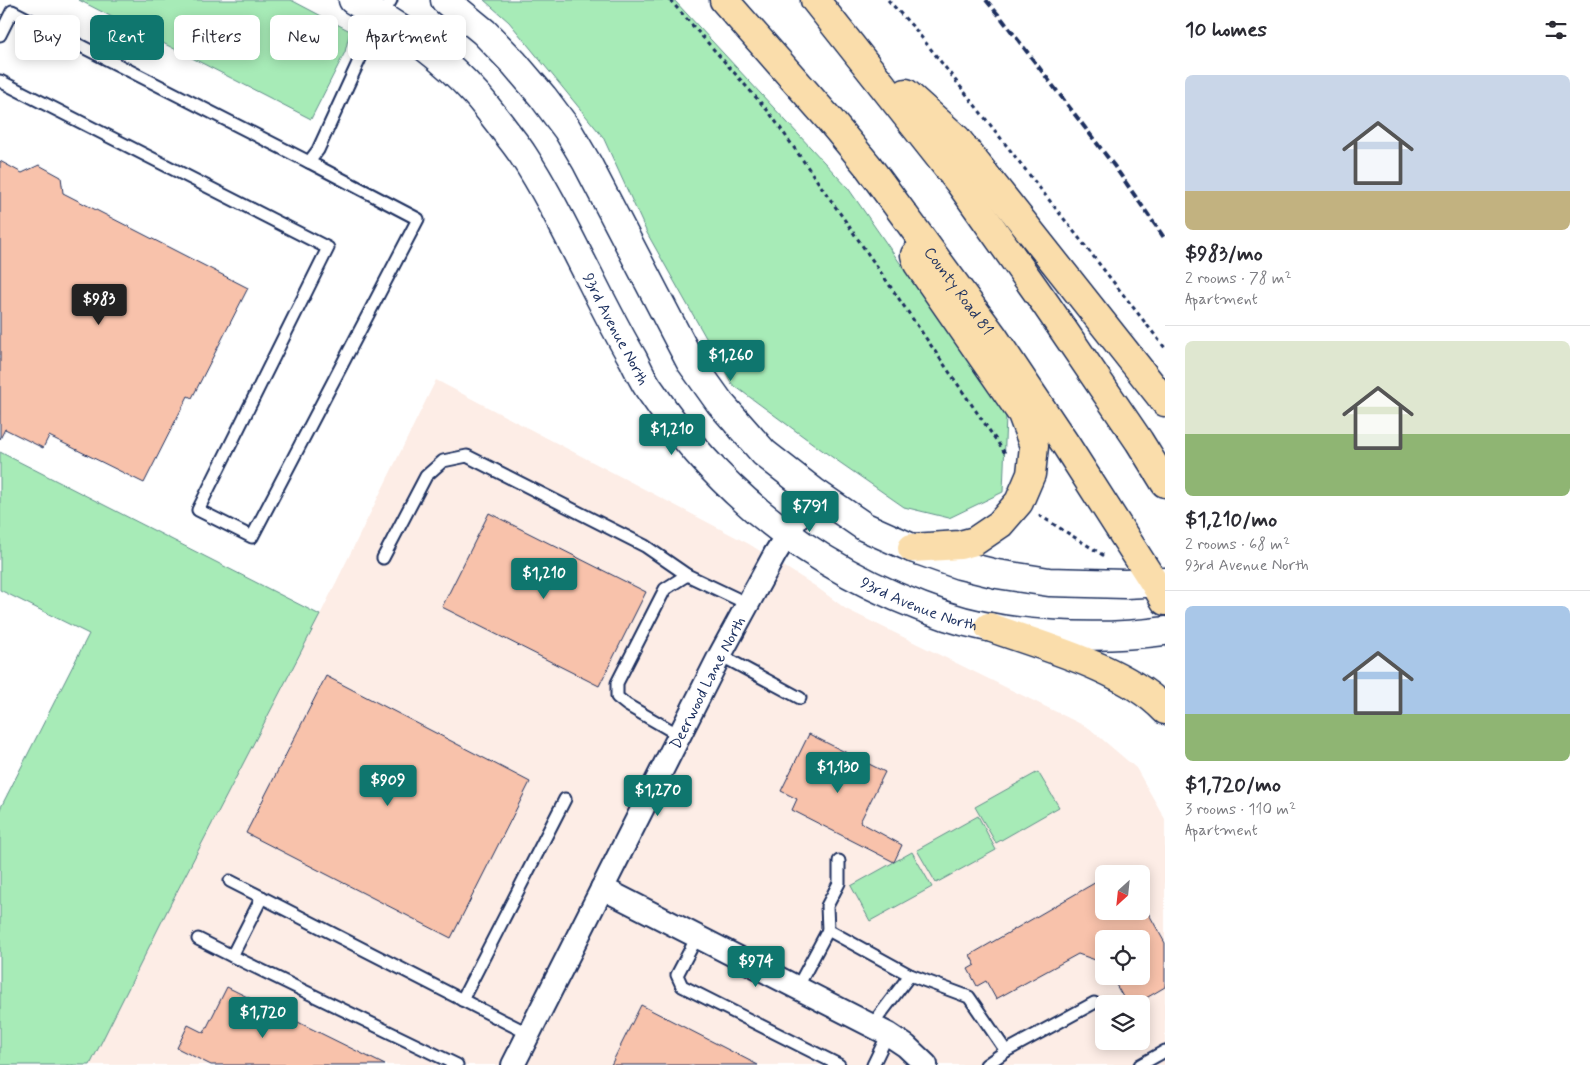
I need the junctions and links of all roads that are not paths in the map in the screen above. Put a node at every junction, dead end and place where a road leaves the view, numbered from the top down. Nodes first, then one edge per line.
1 (353, 0) edge
2 (445, 0) edge
3 (724, 0) edge
4 (815, 0) edge
5 (386, 8) edge
6 (0, 35) edge
7 (845, 38) junction
8 (0, 82) edge
9 (309, 162) junction
10 (903, 213) junction
11 (1165, 402) edge
12 (1165, 482) edge
13 (814, 492) junction
14 (786, 536) junction
15 (912, 548) junction
16 (384, 558) dead end
17 (687, 575) junction
18 (1162, 589) edge
19 (748, 604) junction
20 (989, 627) junction
21 (1165, 631) edge
22 (720, 655) junction
23 (800, 698) dead end
24 (1165, 710) edge
25 (679, 735) junction
26 (565, 799) dead end
27 (839, 860) dead end
28 (230, 880) dead end
29 (602, 888) junction
30 (262, 897) junction
31 (828, 930) junction
32 (697, 937) junction
33 (198, 939) dead end
34 (232, 956) junction
35 (910, 975) junction
36 (797, 988) junction
37 (462, 1000) junction
38 (1094, 1003) dead end
39 (880, 1029) junction
40 (529, 1034) junction
41 (1006, 1051) junction
42 (1165, 1051) edge
43 (518, 1063) edge
44 (456, 1065) edge
45 (839, 1065) edge
46 (873, 1065) edge
47 (926, 1065) edge
48 (986, 1065) edge
49 (1140, 1065) edge

1 - 5 street, 93rd Avenue North
2 - 13 street
3 - 10 highway, County Road 81
4 - 7 highway
5 - 9 lane
5 - 14 street, 93rd Avenue North
6 - 9 lane
7 - 11 highway
7 - 12 highway
8 - 9 lane
10 - 15 highway
10 - 18 highway, County Road 81
13 - 14 street, Deerwood Lane North
13 - 15 street
14 - 19 street, Deerwood Lane North
14 - 20 street, 93rd Avenue North
15 - 18 street
16 - 17 lane
17 - 19 lane
17 - 25 lane
19 - 22 street, Deerwood Lane North
20 - 21 street, 93rd Avenue North
20 - 24 highway
22 - 23 lane
22 - 25 street, Deerwood Lane North
25 - 29 street, Deerwood Lane North
26 - 37 lane
27 - 31 lane
28 - 30 lane
29 - 32 street
29 - 40 street, Deerwood Lane North
30 - 34 lane
30 - 37 lane
31 - 35 lane
31 - 36 lane
32 - 36 street
32 - 45 lane
33 - 34 lane
34 - 44 lane
35 - 39 lane
35 - 41 lane
36 - 39 street
37 - 40 lane
38 - 41 lane
39 - 46 lane
39 - 47 street
40 - 43 street, Deerwood Lane North
41 - 48 lane
42 - 49 lane

